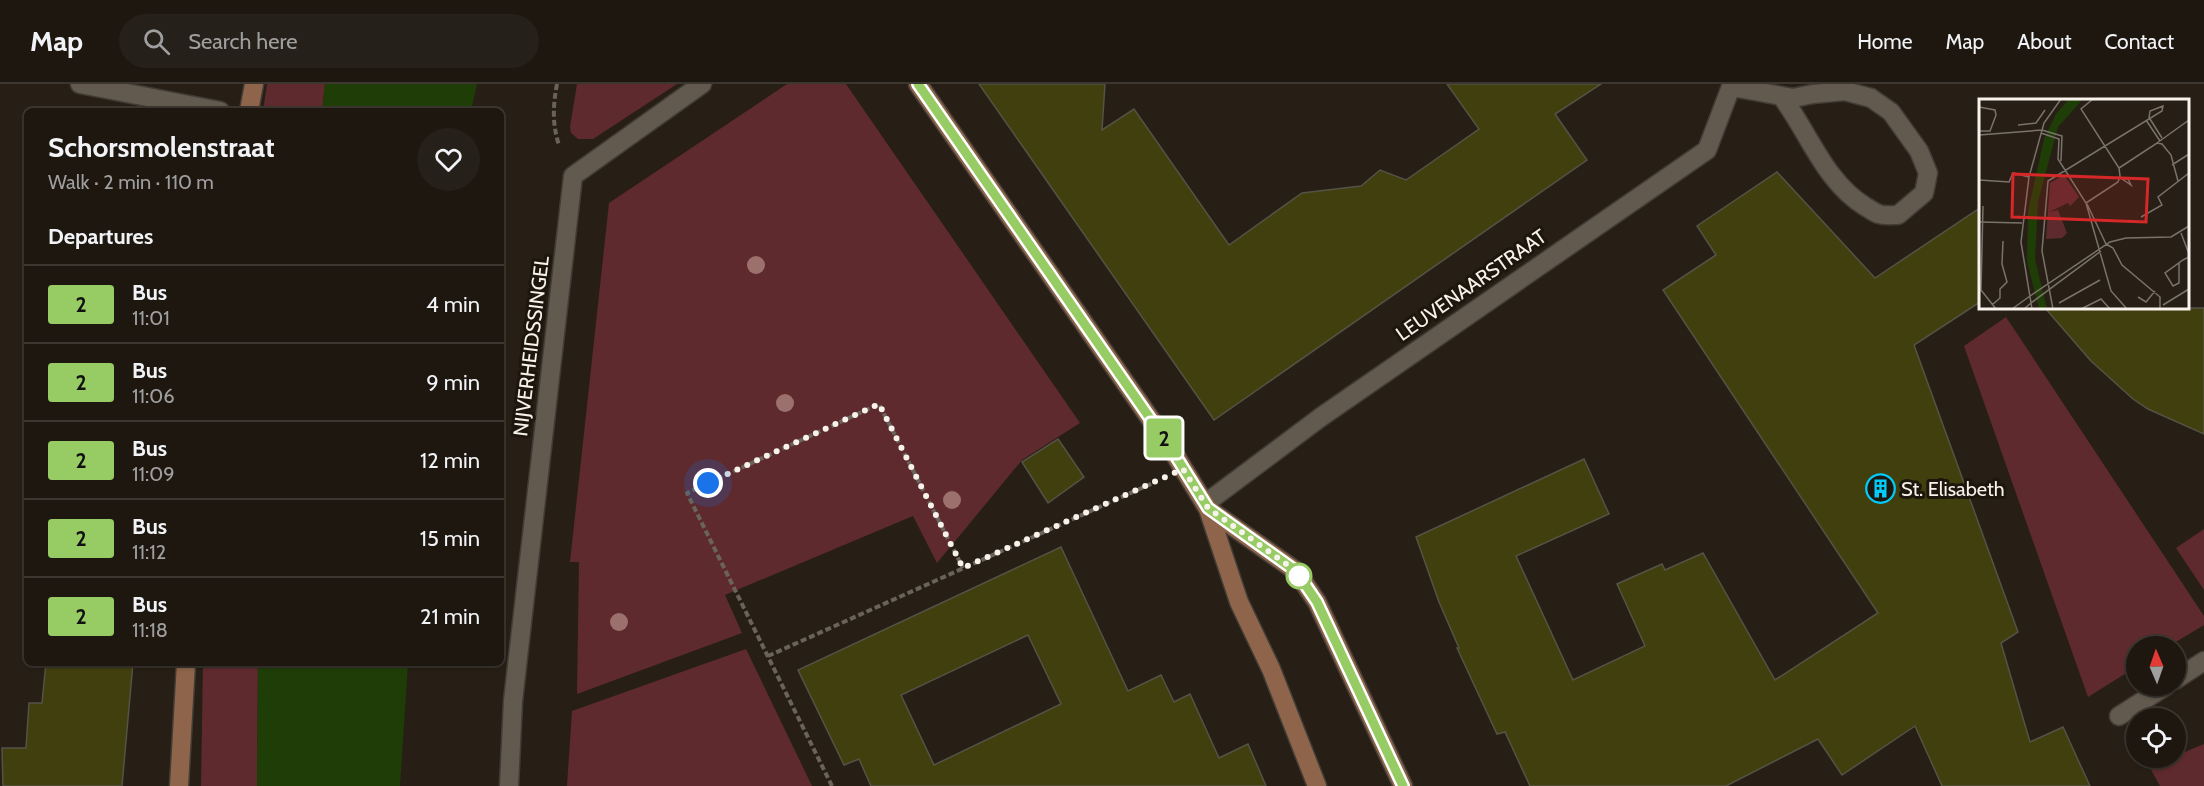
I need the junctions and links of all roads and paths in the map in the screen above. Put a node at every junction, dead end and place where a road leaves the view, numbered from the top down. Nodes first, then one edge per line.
1 (80, 84) edge
2 (254, 84) edge
3 (557, 84) edge
4 (702, 84) edge
5 (918, 84) edge
6 (1732, 85) edge
7 (1782, 97) junction
8 (204, 108) edge
9 (250, 108) edge
10 (573, 176) junction
11 (1183, 469) junction
12 (1207, 506) junction
13 (963, 568) junction
14 (768, 656) junction
15 (2204, 661) edge
16 (186, 666) edge
17 (2186, 673) edge
18 (2150, 696) edge
19 (2119, 716) dead end
20 (179, 786) edge
21 (509, 786) edge
22 (832, 786) edge
23 (1317, 786) edge
24 (1403, 786) edge

1 - 8 street
2 - 9 street
3 - 10 path
4 - 10 street
5 - 11 street
6 - 7 street
6 - 12 street, LEUVENAARSTRAAT
7 - 7 street
10 - 21 street, NIJVERHEIDSSINGEL
11 - 12 street
11 - 13 path
12 - 23 street
12 - 24 street
13 - 14 path
13 - 14 path
14 - 22 path
15 - 17 street
16 - 20 street
18 - 19 street

